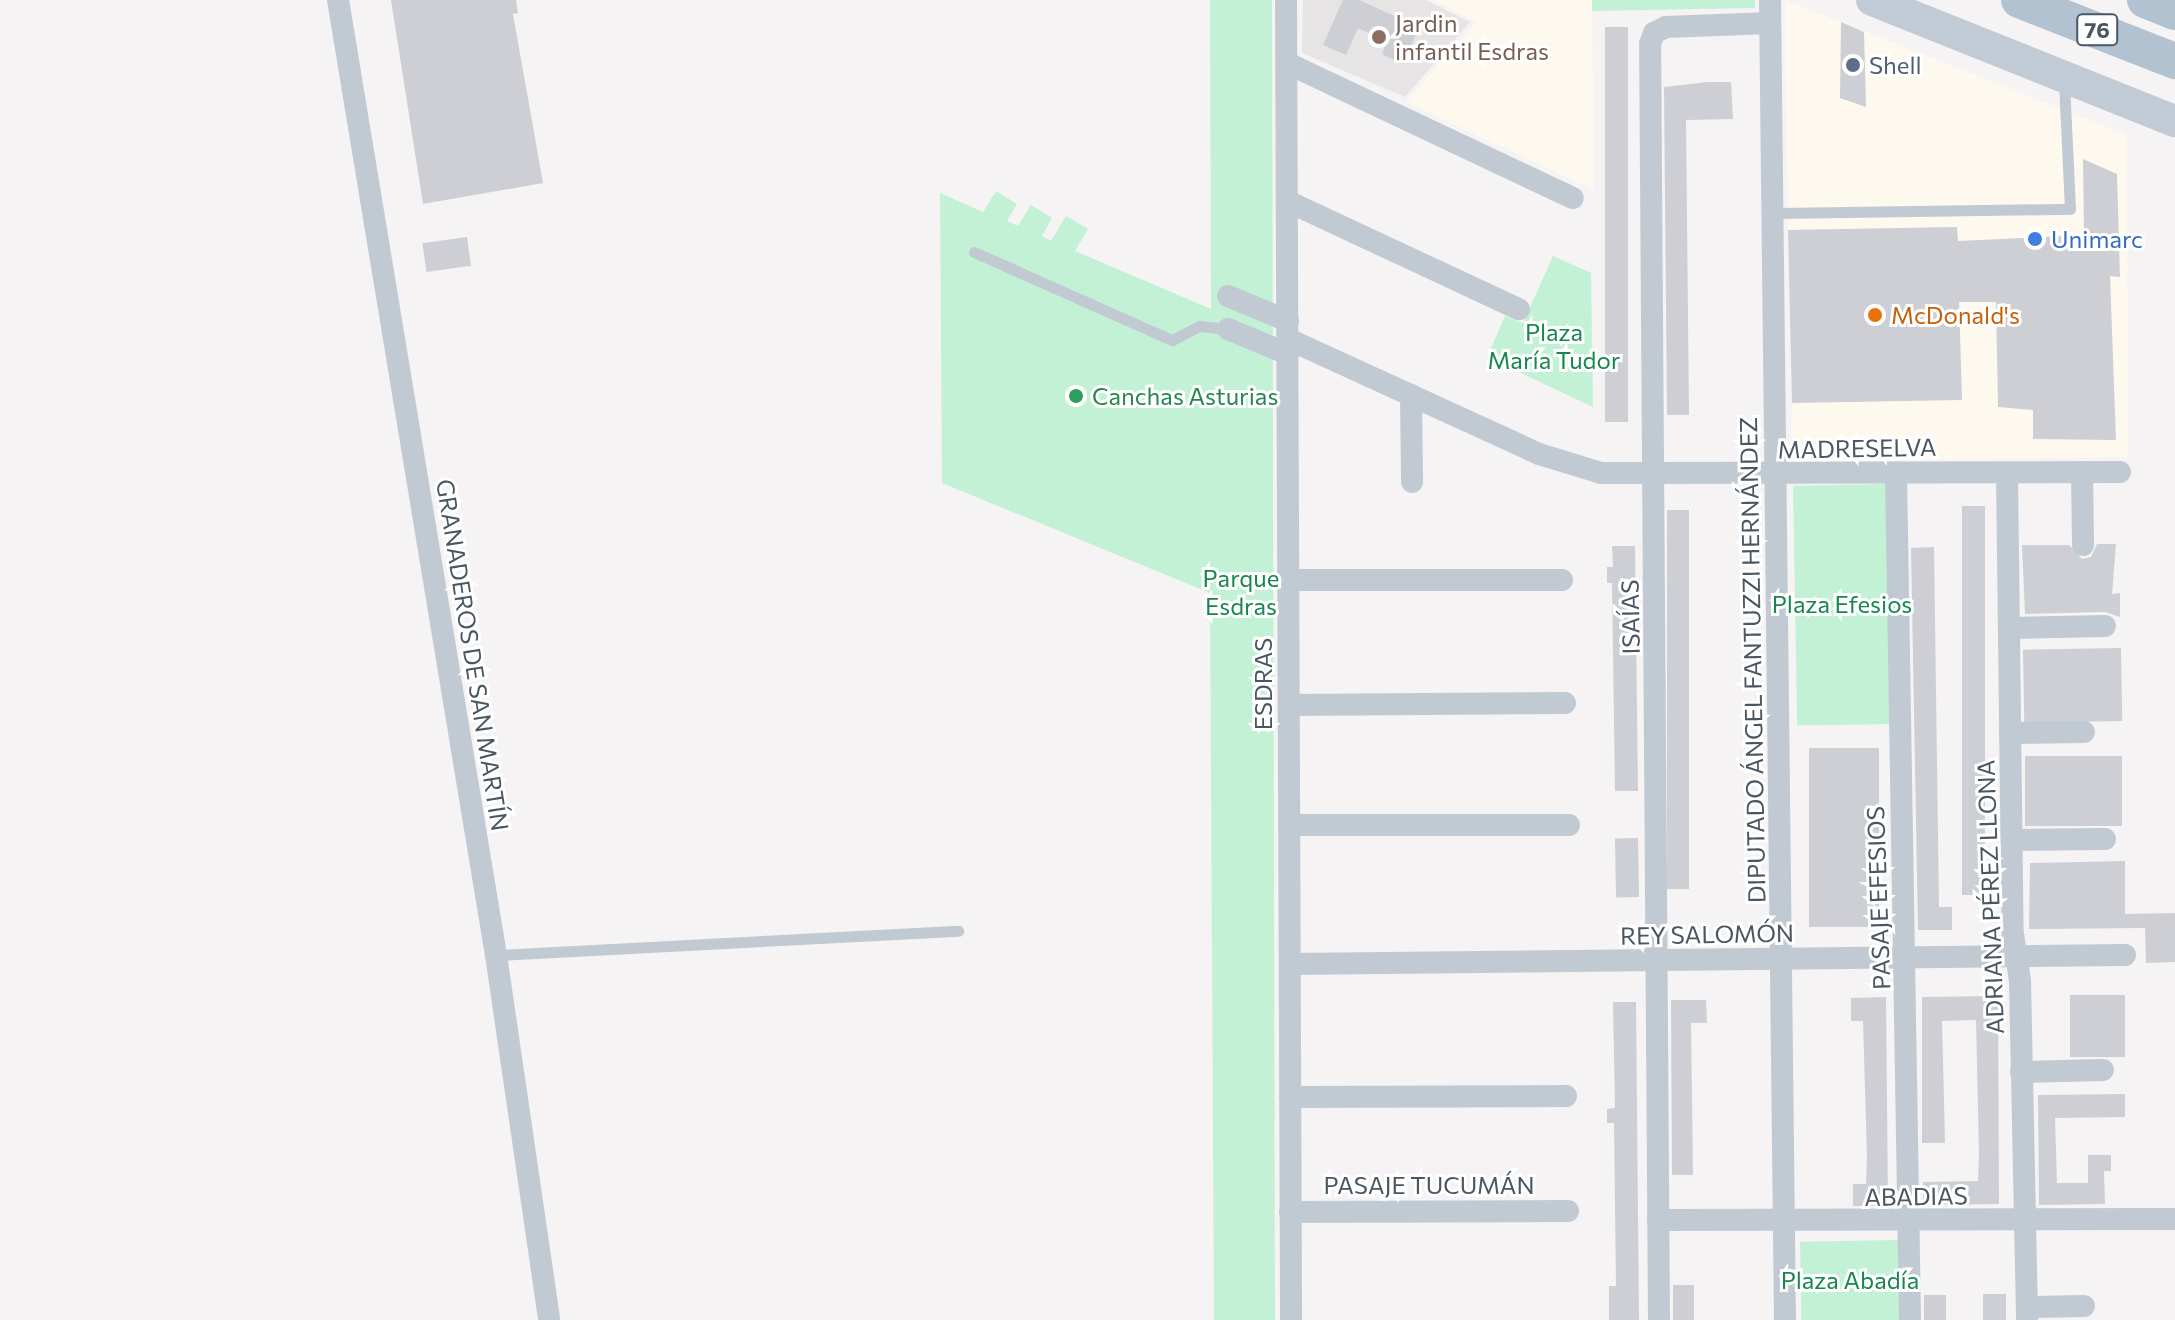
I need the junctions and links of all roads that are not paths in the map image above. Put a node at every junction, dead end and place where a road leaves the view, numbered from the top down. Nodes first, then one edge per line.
1 (338, 0) edge
2 (1286, 0) edge
3 (1770, 0) edge
4 (1872, 0) edge
5 (2019, 0) edge
6 (2145, 0) edge
7 (2175, 12) edge
8 (1770, 23) junction
9 (2175, 61) edge
10 (1287, 63) junction
11 (2064, 76) junction
12 (2175, 121) edge
13 (1573, 198) dead end
14 (1287, 201) junction
15 (1773, 213) junction
16 (974, 252) dead end
17 (1228, 296) dead end
18 (1519, 309) dead end
19 (1228, 329) joint
20 (1288, 338) junction
21 (1411, 395) junction
22 (2082, 472) junction
23 (2120, 472) dead end
24 (2007, 473) junction
25 (1896, 474) junction
26 (1776, 475) junction
27 (1654, 477) junction
28 (1412, 482) dead end
29 (2083, 545) dead end
30 (1289, 580) junction
31 (1562, 580) dead end
32 (2105, 626) dead end
33 (2009, 628) junction
34 (1565, 703) dead end
35 (1289, 705) junction
36 (2084, 732) dead end
37 (2010, 733) junction
38 (1289, 825) junction
39 (1569, 825) dead end
40 (2105, 839) dead end
41 (2012, 840) junction
42 (958, 931) dead end
43 (496, 955) junction
44 (2125, 955) dead end
45 (2016, 956) junction
46 (1906, 958) junction
47 (1781, 959) junction
48 (1657, 961) junction
49 (1290, 964) junction
50 (2103, 1070) dead end
51 (2021, 1072) junction
52 (1566, 1096) dead end
53 (1290, 1097) junction
54 (1568, 1211) dead end
55 (1290, 1212) junction
56 (2175, 1219) edge
57 (1658, 1220) junction
58 (2025, 1221) junction
59 (1909, 1222) junction
60 (1784, 1223) junction
61 (2084, 1306) dead end
62 (2027, 1314) edge
63 (549, 1320) edge
64 (1291, 1320) edge
65 (1659, 1320) edge
66 (1785, 1320) edge
67 (1910, 1320) edge

1 - 43 street, GRANADEROS DE SAN MARTÍN
2 - 10 street, ESDRAS
3 - 8 street, DIPUTADO ÁNGEL FANTUZZI HERNÁNDEZ
4 - 11 street
5 - 9 main road, 76
6 - 7 main road, 76
8 - 15 street, DIPUTADO ÁNGEL FANTUZZI HERNÁNDEZ
8 - 27 street, ISAÍAS
10 - 13 street
10 - 14 street, ESDRAS
11 - 12 street
11 - 15 lane
14 - 18 street
14 - 20 street, ESDRAS
15 - 26 street, DIPUTADO ÁNGEL FANTUZZI HERNÁNDEZ
16 - 19 lane
17 - 20 street, MADRESELVA
19 - 20 street, MADRESELVA
20 - 21 street, MADRESELVA
20 - 30 street, ESDRAS
21 - 27 street, MADRESELVA
21 - 28 street
22 - 23 street, MADRESELVA
22 - 24 street, MADRESELVA
22 - 29 street
24 - 25 street, MADRESELVA
24 - 33 street, ADRIANA PÉREZ LLONA
25 - 26 street, MADRESELVA
25 - 46 street, PASAJE EFESIOS
26 - 27 street, MADRESELVA
26 - 47 street, DIPUTADO ÁNGEL FANTUZZI HERNÁNDEZ
27 - 48 street, ISAÍAS
30 - 31 street
30 - 35 street, ESDRAS
32 - 33 street
33 - 37 street, ADRIANA PÉREZ LLONA
34 - 35 street
35 - 38 street, ESDRAS
36 - 37 street
37 - 41 street, ADRIANA PÉREZ LLONA
38 - 39 street
38 - 49 street, ESDRAS
40 - 41 street
41 - 45 street, ADRIANA PÉREZ LLONA
42 - 43 lane
43 - 63 street, GRANADEROS DE SAN MARTÍN
44 - 45 street, REY SALOMÓN
45 - 46 street, REY SALOMÓN
45 - 51 street, ADRIANA PÉREZ LLONA
46 - 47 street, REY SALOMÓN
46 - 59 street, PASAJE EFESIOS
47 - 48 street, REY SALOMÓN
47 - 60 street, DIPUTADO ÁNGEL FANTUZZI HERNÁNDEZ
48 - 49 street, REY SALOMÓN
48 - 57 street, ISAÍAS
49 - 53 street, ESDRAS
50 - 51 street
51 - 58 street, ADRIANA PÉREZ LLONA
52 - 53 street
53 - 55 street, ESDRAS
54 - 55 street, PASAJE TUCUMÁN
55 - 64 street, ESDRAS
56 - 58 street, ABADIAS
57 - 60 street, ABADIAS
57 - 65 street, ISAÍAS
58 - 59 street, ABADIAS
58 - 62 street, ADRIANA PÉREZ LLONA
59 - 60 street, ABADIAS
59 - 67 street, PASAJE EFESIOS
60 - 66 street, DIPUTADO ÁNGEL FANTUZZI HERNÁNDEZ
61 - 62 street

